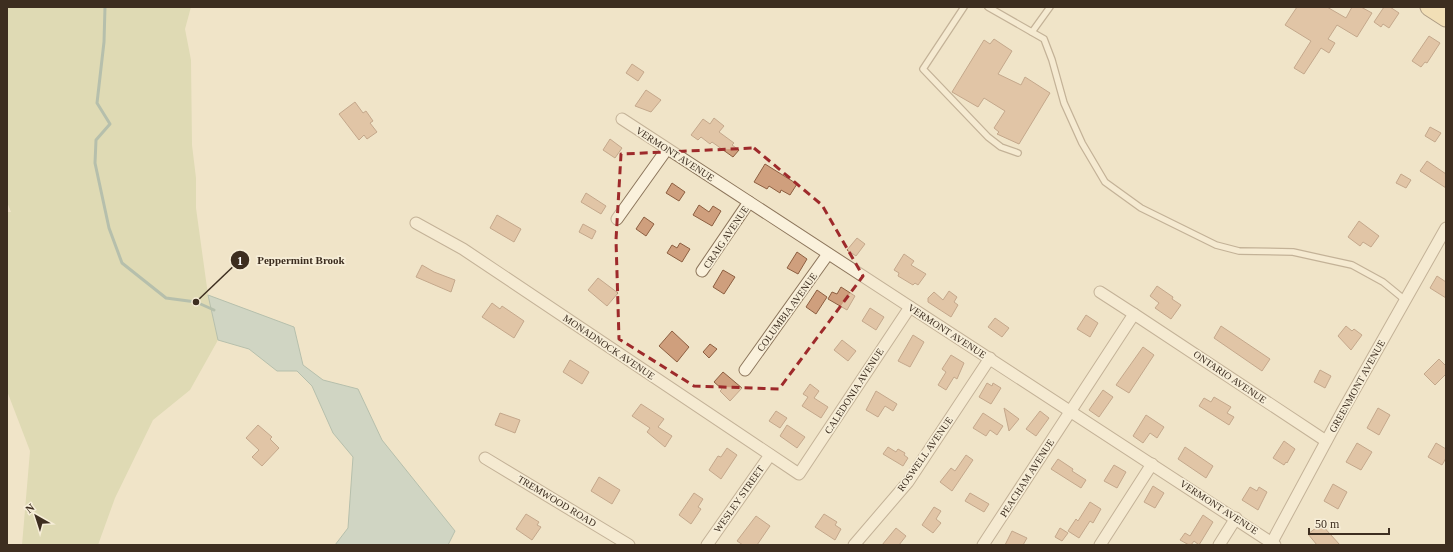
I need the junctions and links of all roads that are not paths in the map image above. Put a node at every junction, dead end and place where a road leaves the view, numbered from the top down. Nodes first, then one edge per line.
1 (964, 7) edge
2 (988, 7) edge
3 (1050, 7) edge
4 (1429, 7) edge
5 (1446, 18) edge
6 (1032, 32) junction
7 (622, 119) dead end
8 (667, 149) junction
9 (1018, 153) dead end
10 (749, 202) junction
11 (616, 219) dead end
12 (416, 223) dead end
13 (1446, 228) edge
14 (828, 254) junction
15 (702, 271) dead end
16 (1100, 292) dead end
17 (1405, 300) junction
18 (910, 307) junction
19 (1134, 314) junction
20 (990, 358) junction
21 (745, 370) dead end
22 (1070, 411) junction
23 (1326, 441) junction
24 (770, 455) junction
25 (485, 458) dead end
26 (1152, 464) junction
27 (799, 474) joint
28 (1236, 518) junction
29 (1274, 543) edge
30 (709, 544) edge
31 (629, 545) edge
32 (854, 545) edge
33 (983, 545) edge
34 (1100, 545) edge
35 (1219, 545) edge

1 - 9 lane
2 - 6 lane
3 - 6 lane
4 - 5 main road
6 - 17 lane
7 - 8 street, VERMONT AVENUE
8 - 10 street, VERMONT AVENUE
8 - 11 street
10 - 14 street, VERMONT AVENUE
10 - 15 street, CRAIG AVENUE
12 - 24 street, MONADNOCK AVENUE
13 - 17 street, GREENMONT AVENUE
14 - 18 street, VERMONT AVENUE
14 - 21 street, COLUMBIA AVENUE
16 - 19 street, ONTARIO AVENUE
17 - 23 street, GREENMONT AVENUE
18 - 20 street, VERMONT AVENUE
18 - 27 street, CALEDONIA AVENUE
19 - 22 street
19 - 23 street, ONTARIO AVENUE
20 - 22 street, VERMONT AVENUE
20 - 32 street, ROSWELL AVENUE
22 - 26 street, VERMONT AVENUE
22 - 33 street, PEACHAM AVENUE
23 - 29 street, GREENMONT AVENUE
24 - 27 street, MONADNOCK AVENUE
24 - 30 street, WESLEY STREET
25 - 31 street, TREMWOOD ROAD
26 - 28 street, VERMONT AVENUE
26 - 34 street
28 - 29 street, VERMONT AVENUE
28 - 35 street

